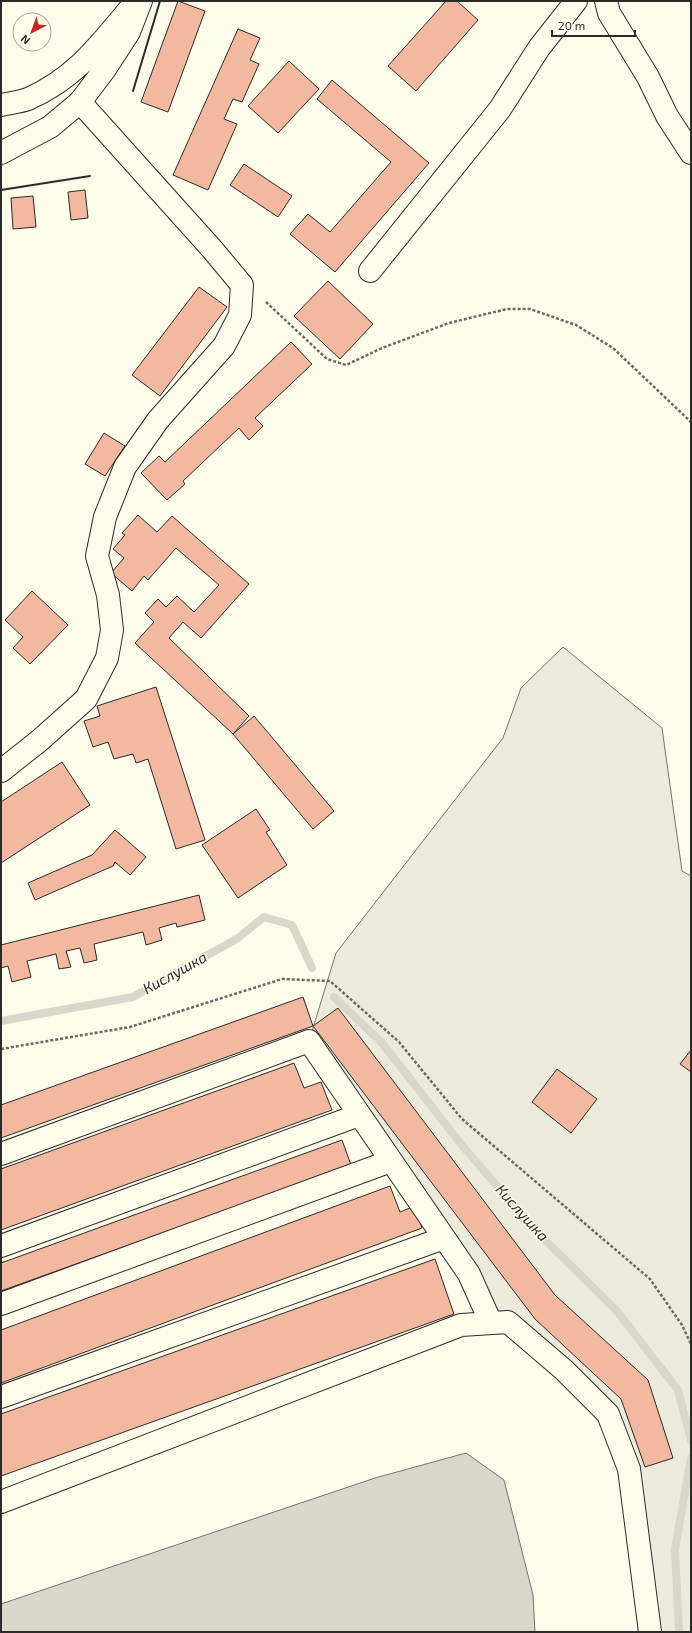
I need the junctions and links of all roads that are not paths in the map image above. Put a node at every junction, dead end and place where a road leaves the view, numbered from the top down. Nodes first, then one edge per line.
1 (136, 1) edge
2 (141, 1) edge
3 (576, 1) edge
4 (606, 1) edge
5 (80, 102) junction
6 (1, 106) edge
7 (1, 153) edge
8 (691, 153) edge
9 (370, 271) dead end
10 (1, 771) edge
11 (360, 1114) junction
12 (1, 1154) edge
13 (391, 1161) junction
14 (444, 1238) junction
15 (1, 1246) edge
16 (1, 1304) edge
17 (490, 1323) junction
18 (1, 1397) edge
19 (1, 1502) edge
20 (650, 1632) edge

1 - 6 main road
2 - 5 main road
3 - 9 main road
4 - 8 main road
5 - 7 main road
5 - 10 main road
11 - 12 main road
11 - 13 main road
11 - 15 main road
13 - 14 main road
13 - 16 main road
14 - 17 main road
14 - 18 main road
17 - 19 main road
17 - 20 main road

